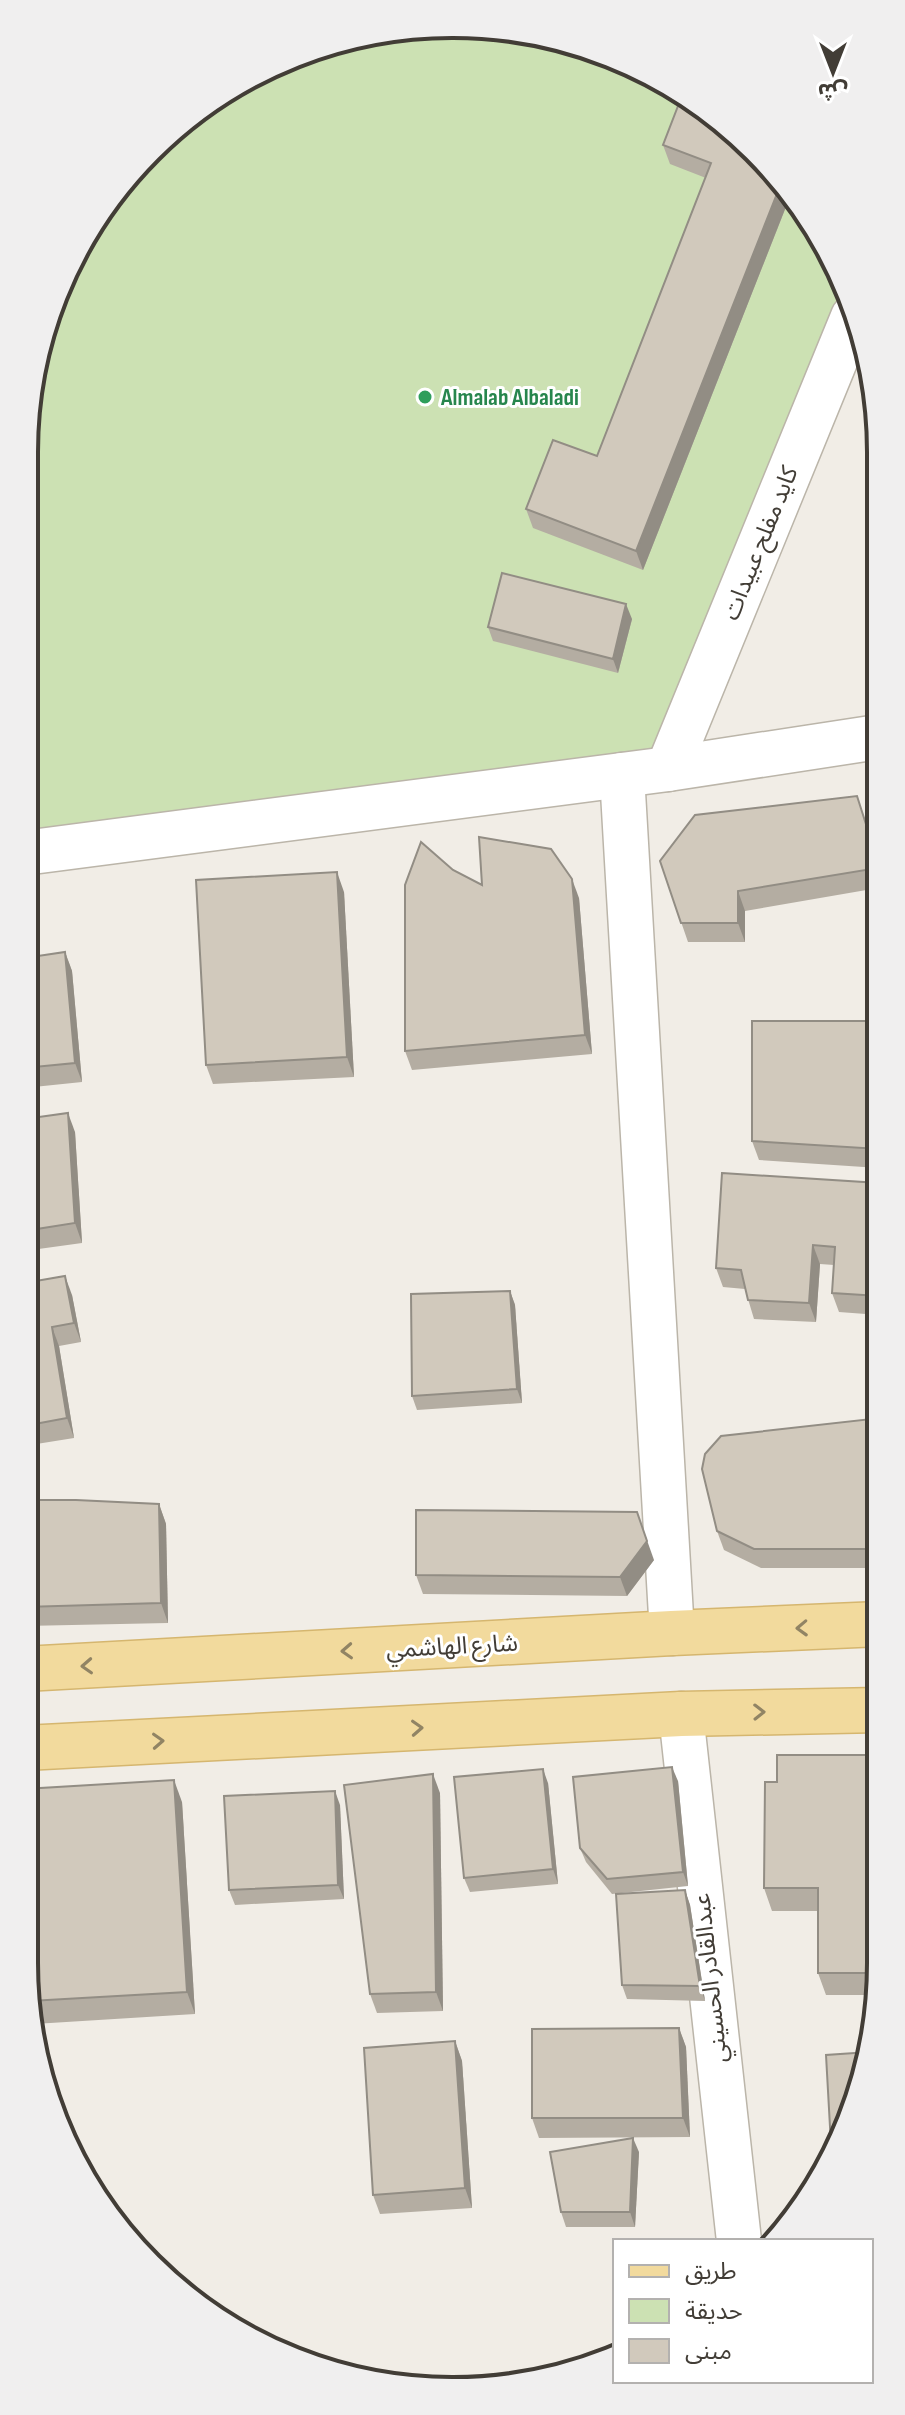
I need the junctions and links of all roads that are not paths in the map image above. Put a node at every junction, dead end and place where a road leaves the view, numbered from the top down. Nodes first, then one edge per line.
1 (848, 329) edge
2 (867, 739) edge
3 (668, 769) junction
4 (622, 775) junction
5 (38, 851) edge
6 (867, 1625) edge
7 (672, 1633) junction
8 (38, 1668) edge
9 (867, 1710) edge
10 (681, 1714) junction
11 (38, 1747) edge
12 (739, 2239) edge

1 - 3 street, كايد مفلح عبيدات
2 - 3 street
3 - 4 street
4 - 5 street
4 - 7 street
6 -> 7 main road, شارع الهاشمي
7 -> 8 main road, شارع الهاشمي
10 -> 9 main road
11 -> 10 main road
10 - 12 street, عبدالقادر الحسيني

